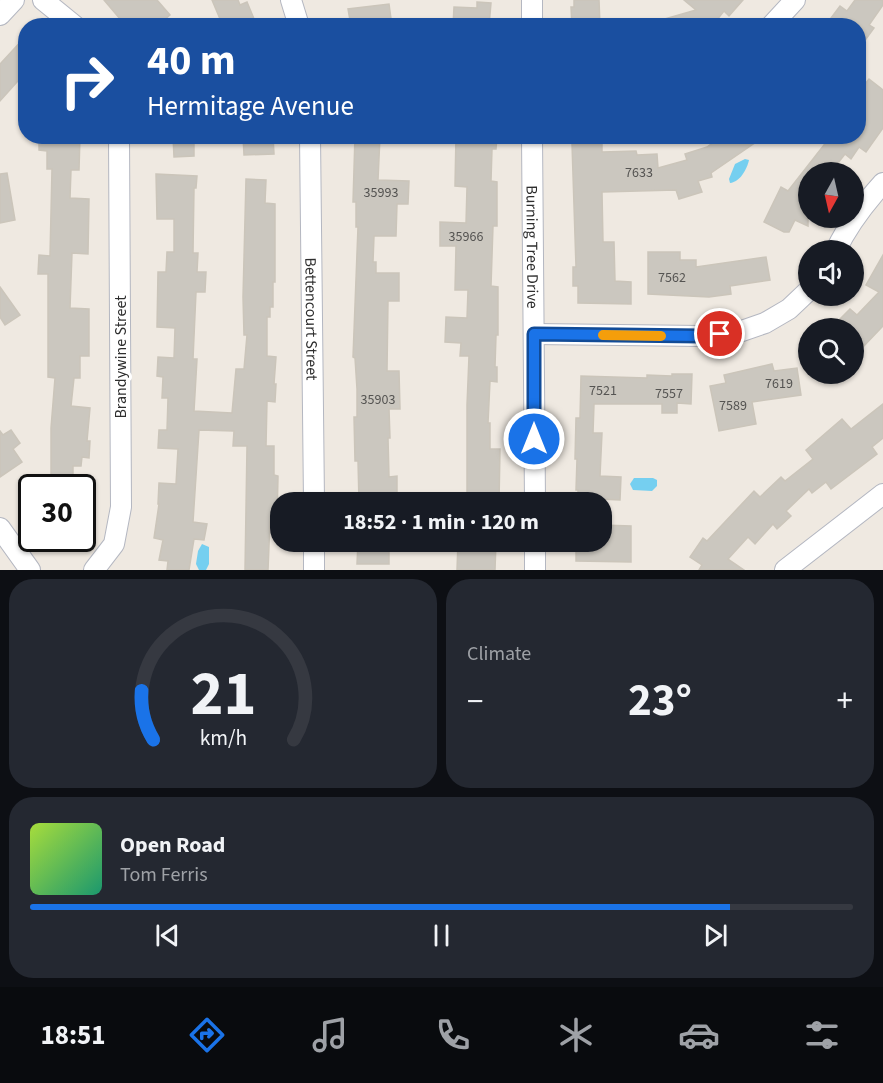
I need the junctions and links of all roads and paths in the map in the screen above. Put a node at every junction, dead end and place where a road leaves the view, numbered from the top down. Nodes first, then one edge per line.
1 (14, 0) edge
2 (44, 0) edge
3 (291, 0) edge
4 (532, 0) edge
5 (795, 0) edge
6 (0, 15) edge
7 (65, 18) edge
8 (297, 18) edge
9 (532, 18) edge
10 (778, 18) edge
11 (119, 144) edge
12 (310, 144) edge
13 (532, 144) edge
14 (883, 183) edge
15 (841, 240) edge
16 (798, 300) edge
17 (534, 334) junction
18 (314, 492) edge
19 (535, 492) edge
20 (883, 494) edge
21 (0, 528) edge
22 (314, 552) edge
23 (535, 552) edge
24 (30, 570) edge
25 (93, 570) edge
26 (314, 570) edge
27 (536, 570) edge
28 (785, 570) edge

1 - 6 street
2 - 7 street
3 - 8 street
4 - 9 street
5 - 10 street
11 - 25 street, Brandywine Street
12 - 18 street, Bettencourt Street
13 - 17 street, Burning Tree Drive
14 - 15 street
16 - 17 street
17 - 19 street, Burning Tree Drive
20 - 28 street
21 - 24 street
22 - 26 street
23 - 27 street

